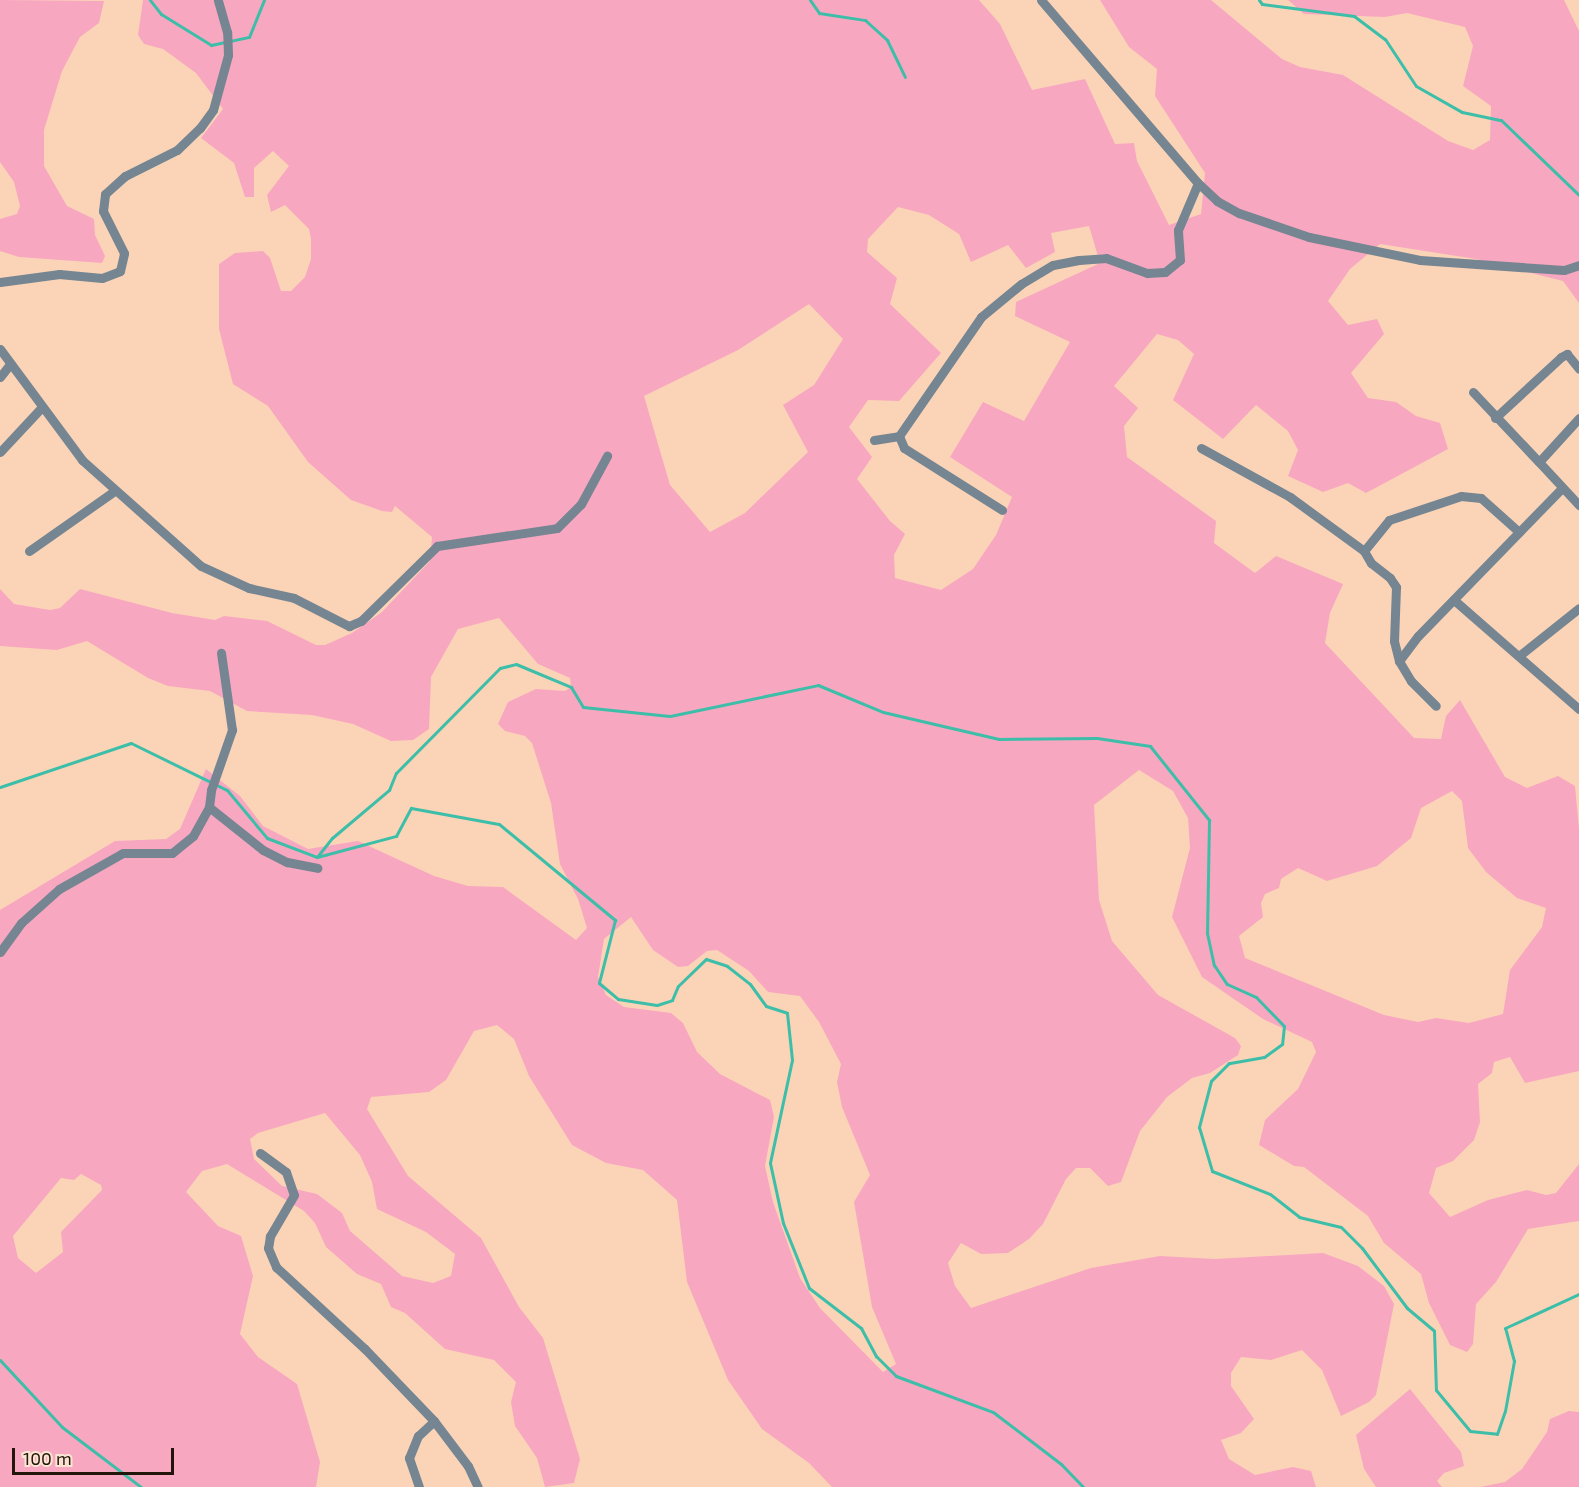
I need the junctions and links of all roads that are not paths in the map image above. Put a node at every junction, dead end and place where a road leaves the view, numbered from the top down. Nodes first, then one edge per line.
1 (218, 0) edge
2 (1041, 0) edge
3 (1198, 183) junction
4 (1579, 265) edge
5 (0, 282) edge
6 (0, 349) edge
7 (10, 364) junction
8 (1579, 369) edge
9 (0, 377) edge
10 (1473, 392) dead end
11 (41, 408) junction
12 (1495, 418) junction
13 (1579, 418) edge
14 (899, 436) junction
15 (874, 440) dead end
16 (1201, 448) dead end
17 (0, 452) edge
18 (607, 456) dead end
19 (1539, 462) junction
20 (1562, 489) junction
21 (113, 492) junction
22 (1579, 505) edge
23 (1002, 510) dead end
24 (1519, 532) junction
25 (29, 551) dead end
26 (1365, 551) junction
27 (1454, 600) junction
28 (1579, 608) edge
29 (221, 653) dead end
30 (1520, 656) junction
31 (1400, 661) junction
32 (1436, 706) dead end
33 (1579, 709) edge
34 (210, 807) junction
35 (317, 868) dead end
36 (0, 952) edge
37 (260, 1153) dead end
38 (434, 1421) junction
39 (419, 1487) edge
40 (478, 1487) edge

1 - 5 street
2 - 3 street
3 - 4 street
3 - 14 street
6 - 7 street
7 - 9 street
7 - 11 street
8 - 12 street
10 - 12 street
11 - 17 street
11 - 21 street
12 - 19 street
13 - 19 street
14 - 15 street
14 - 23 street
16 - 26 street
18 - 21 street
19 - 20 street
20 - 22 street
20 - 24 street
21 - 25 street
24 - 26 street
24 - 27 street
26 - 31 street
27 - 30 street
27 - 31 street
28 - 30 street
29 - 34 street
30 - 33 street
31 - 32 street
34 - 35 street
34 - 36 street
37 - 38 street
38 - 39 street
38 - 40 street

